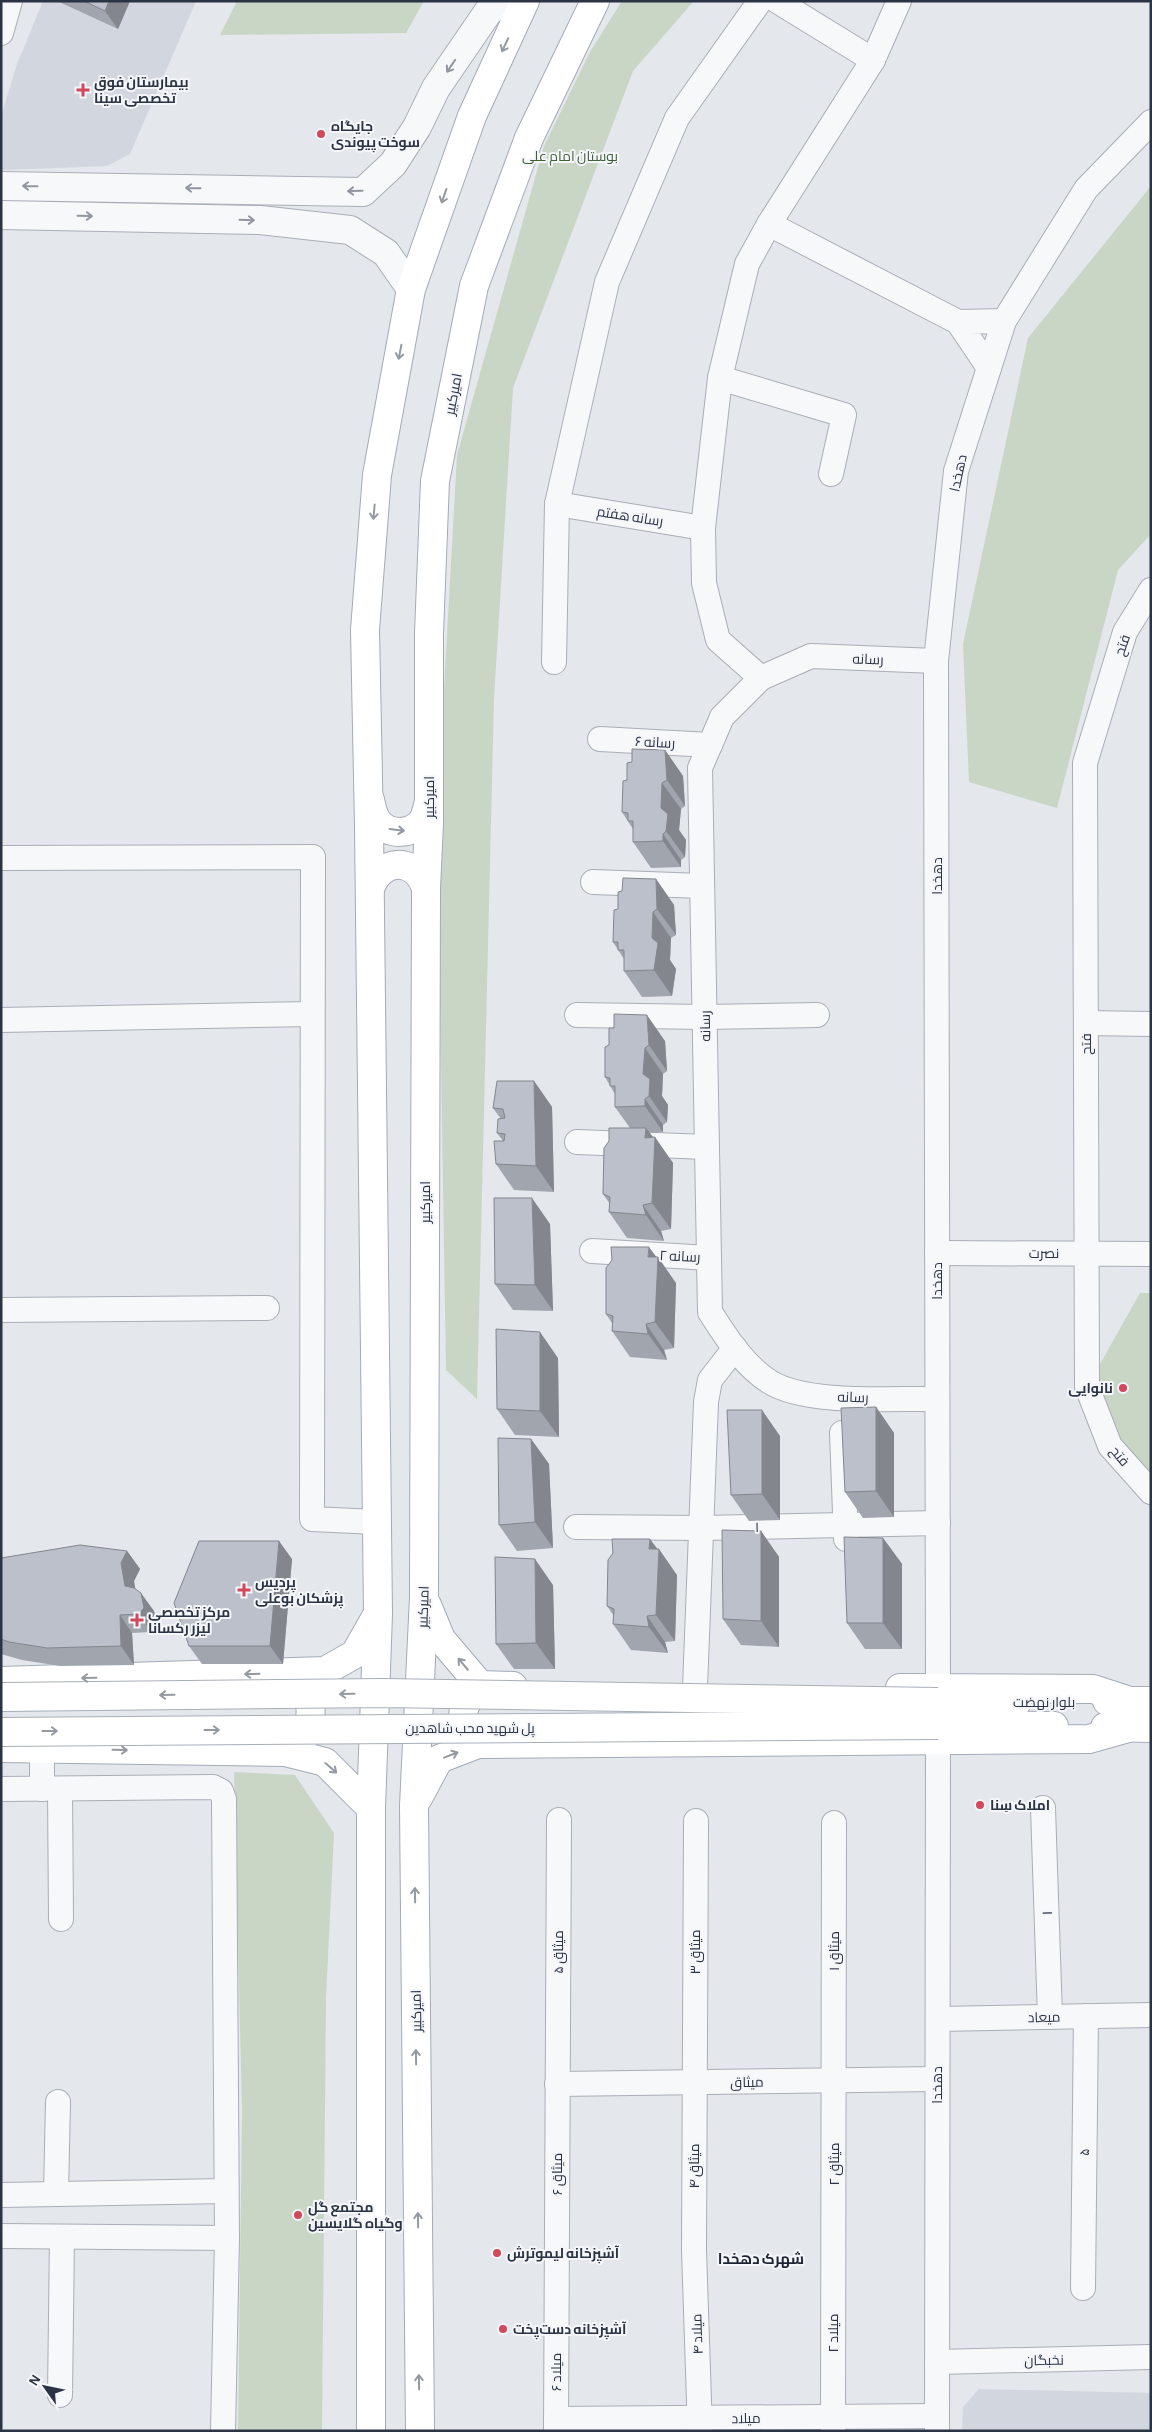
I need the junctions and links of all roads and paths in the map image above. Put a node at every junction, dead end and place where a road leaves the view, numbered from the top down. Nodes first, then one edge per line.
1 (10, 1) edge
2 (503, 1) edge
3 (525, 1) edge
4 (594, 1) edge
5 (760, 1) edge
6 (777, 1) edge
7 (899, 1) edge
8 (1, 33) edge
9 (873, 60) junction
10 (1151, 122) edge
11 (1, 186) edge
12 (147, 187) junction
13 (1, 215) edge
14 (146, 216) junction
15 (769, 224) junction
16 (412, 289) junction
17 (1004, 321) junction
18 (958, 322) junction
19 (989, 368) junction
20 (720, 378) junction
21 (831, 474) dead end
22 (557, 504) junction
23 (703, 528) junction
24 (1151, 590) edge
25 (554, 662) dead end
26 (936, 662) junction
27 (761, 678) junction
28 (600, 739) dead end
29 (710, 745) junction
30 (369, 796) junction
31 (429, 802) junction
32 (1, 858) edge
33 (593, 882) dead end
34 (702, 886) junction
35 (426, 888) junction
36 (370, 889) junction
37 (312, 1014) junction
38 (577, 1015) dead end
39 (817, 1015) dead end
40 (704, 1017) junction
41 (1, 1020) edge
42 (1086, 1024) junction
43 (1151, 1024) edge
44 (577, 1142) dead end
45 (707, 1147) junction
46 (592, 1251) dead end
47 (937, 1253) junction
48 (1087, 1253) junction
49 (1151, 1254) edge
50 (709, 1258) junction
51 (267, 1308) dead end
52 (1, 1310) edge
53 (735, 1348) junction
54 (937, 1399) junction
55 (842, 1433) edge
56 (1151, 1492) edge
57 (376, 1522) junction
58 (938, 1523) junction
59 (846, 1525) junction
60 (576, 1527) dead end
61 (701, 1528) junction
62 (847, 1563) edge
63 (424, 1597) junction
64 (378, 1614) junction
65 (287, 1673) junction
66 (1, 1681) edge
67 (480, 1685) junction
68 (695, 1688) junction
69 (1, 1697) edge
70 (1140, 1701) edge
71 (938, 1714) junction
72 (1139, 1728) edge
73 (1, 1732) edge
74 (478, 1744) junction
75 (1, 1748) edge
76 (42, 1749) junction
77 (285, 1752) junction
78 (1, 1789) edge
79 (51, 1789) junction
80 (414, 1806) junction
81 (371, 1808) junction
82 (1043, 1808) dead end
83 (559, 1820) dead end
84 (696, 1821) dead end
85 (834, 1823) dead end
86 (61, 1919) dead end
87 (1151, 2015) edge
88 (1086, 2016) junction
89 (1050, 2017) junction
90 (938, 2019) junction
91 (938, 2079) junction
92 (835, 2080) junction
93 (695, 2082) junction
94 (557, 2084) junction
95 (58, 2102) dead end
96 (226, 2191) junction
97 (56, 2194) junction
98 (1, 2195) edge
99 (1, 2236) edge
100 (62, 2237) junction
101 (227, 2238) junction
102 (834, 2249) joint
103 (694, 2250) joint
104 (557, 2265) joint
105 (1083, 2288) dead end
106 (1151, 2357) edge
107 (937, 2362) junction
108 (60, 2395) dead end
109 (937, 2423) edge
110 (700, 2424) edge
111 (833, 2424) edge
112 (556, 2425) edge
113 (223, 2431) edge
114 (371, 2431) edge
115 (420, 2431) edge

1 - 8 street
2 -> 12 street
3 -> 16 main road
4 - 31 main road, امیرکبیر
5 - 22 street
6 - 9 street
7 - 9 street
9 - 15 street
10 - 17 street, دهخدا
12 -> 11 street
12 - 14 street
13 -> 14 street
14 -> 16 street
15 - 18 street
15 - 20 street
16 -> 30 main road
17 - 18 street
17 - 19 street, دهخدا
18 - 19 street
19 - 26 street, دهخدا
20 - 21 street
20 - 23 street
22 - 23 street, رسانه هفتم
22 - 25 street
23 - 27 street
24 - 42 street, فتح
26 - 27 street, رسانه
26 - 47 street, دهخدا
27 - 29 street, رسانه
28 - 29 street, رسانه ۶
29 - 34 street, رسانه
30 -> 31 main road
30 - 36 main road
31 - 35 main road, امیرکبیر
32 - 37 street
33 - 34 street
34 - 40 street, رسانه
35 - 36 main road
35 - 63 main road, امیرکبیر
36 - 57 main road
37 - 41 street
37 - 57 street
38 - 40 street
39 - 40 street
40 - 45 street, رسانه
42 - 43 street
42 - 48 street, فتح
44 - 45 street
45 - 50 street, رسانه
46 - 50 street, رسانه ۲
47 - 48 street, نصرت
47 - 54 street, دهخدا
48 - 49 street, نصرت
48 - 56 street, فتح
50 - 53 street, رسانه
51 - 52 street
53 - 54 street, رسانه
53 - 61 street
54 - 58 street, دهخدا
55 - 59 street
57 - 64 main road
58 - 59 street, ۱
58 - 71 street, دهخدا
59 - 61 street, ۱
59 - 62 street
60 - 61 street, ۱
61 - 68 street
67 -> 63 main road
63 - 80 main road, امیرکبیر
64 - 65 main road
64 - 81 main road
65 -> 66 main road
65 - 77 main road
67 - 68 main road
67 - 74 main road
68 - 71 main road
71 -> 69 main road, bridge
70 - 71 main road, بلوار نهضت
71 - 72 main road, بلوار نهضت
73 -> 71 main road, پل شهید محب شاهدین, bridge
71 - 74 main road
71 - 90 street, دهخدا
80 -> 74 main road
75 - 76 main road
76 -> 77 main road
76 - 79 street
77 -> 81 main road
78 - 79 street
79 - 86 street
79 - 96 street
115 -> 80 main road, امیرکبیر
81 - 114 main road
82 - 89 street, ۱
83 - 94 street, میثاق ۵
84 - 93 street, میثاق ۳
85 - 92 street, میثاق ۱
87 - 88 street, میعاد
88 - 89 street, میعاد
88 - 105 street, ۵
89 - 90 street, میعاد
90 - 91 street, دهخدا
91 - 92 street, میثاق
91 - 107 street, دهخدا
92 - 93 street, میثاق
92 - 102 street, میثاق ۲
93 - 94 street, میثاق
93 - 103 street, میثاق ۴
94 - 104 street, میثاق ۶
95 - 97 street
96 - 97 street
96 - 101 street
97 - 98 street
99 - 100 street
100 - 101 street
100 - 108 street
101 - 113 street
102 - 111 street, میلاد ۲
103 - 110 street, میلاد ۴
104 - 112 street, میلاد ۶
106 - 107 street, نخبگان
107 - 109 street, دهخدا
109 - 111 street, میلاد
110 - 111 street, میلاد
110 - 112 street, میلاد

